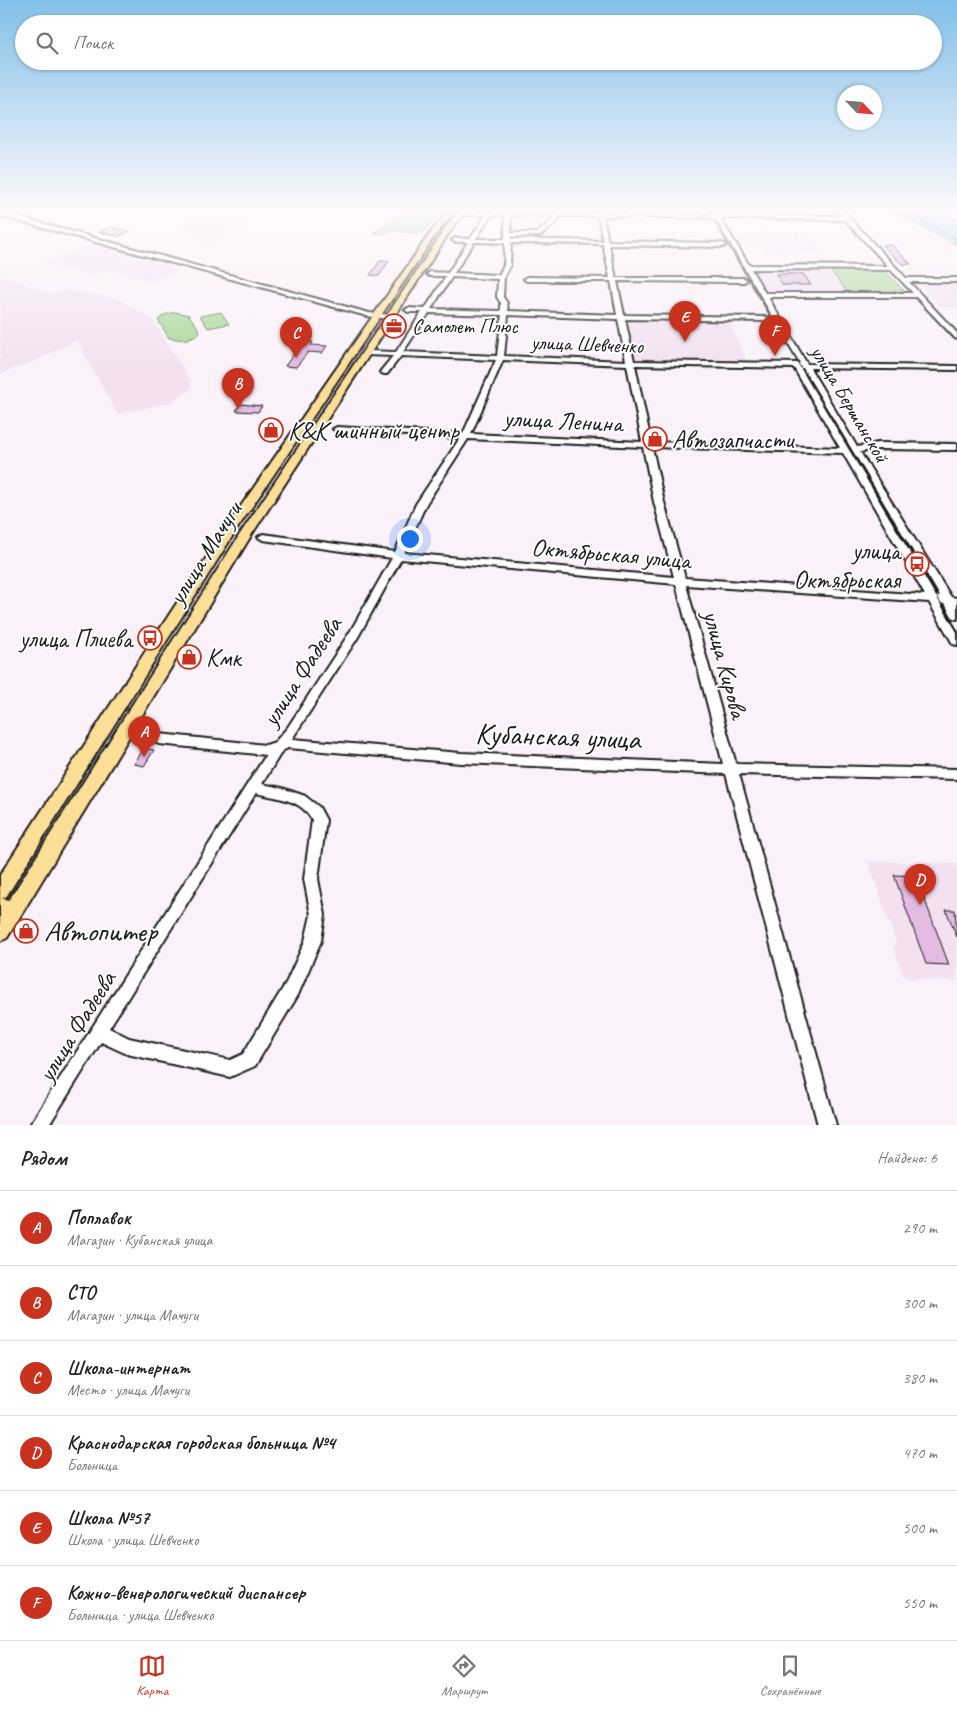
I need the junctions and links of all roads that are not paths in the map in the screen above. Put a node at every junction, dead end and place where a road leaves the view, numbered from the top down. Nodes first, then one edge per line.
1 (177, 262) edge
2 (413, 262) edge
3 (426, 262) edge
4 (457, 262) edge
5 (506, 262) edge
6 (611, 262) edge
7 (744, 262) edge
8 (887, 262) edge
9 (747, 267) junction
10 (892, 268) junction
11 (430, 274) dead end
12 (449, 275) junction
13 (501, 277) junction
14 (527, 278) dead end
15 (614, 279) junction
16 (744, 280) dead end
17 (903, 280) junction
18 (957, 280) edge
19 (763, 294) junction
20 (918, 295) junction
21 (408, 310) dead end
22 (424, 312) junction
23 (505, 314) junction
24 (376, 316) junction
25 (390, 317) junction
26 (621, 317) junction
27 (767, 319) dead end
28 (957, 337) edge
29 (367, 353) junction
30 (398, 355) junction
31 (500, 359) junction
32 (630, 363) junction
33 (802, 367) junction
34 (957, 368) edge
35 (384, 372) dead end
36 (330, 385) junction
37 (345, 386) junction
38 (337, 429) dead end
39 (466, 435) junction
40 (646, 444) junction
41 (957, 447) edge
42 (851, 450) junction
43 (263, 537) dead end
44 (398, 556) junction
45 (680, 581) junction
46 (933, 599) junction
47 (952, 601) edge
48 (957, 616) edge
49 (957, 641) edge
50 (159, 739) dead end
51 (278, 747) junction
52 (106, 763) junction
53 (81, 765) junction
54 (731, 768) junction
55 (957, 774) edge
56 (253, 787) junction
57 (0, 891) edge
58 (0, 907) edge
59 (2, 929) edge
60 (99, 1032) junction
61 (39, 1125) edge
62 (827, 1125) edge

1 - 24 street
2 - 24 main road, улица Мачуги
3 - 25 main road, улица Мачуги
4 - 12 street
5 - 13 street, улица Фадеева
6 - 15 street, улица Кирова
7 - 9 street, улица Бершанской
8 - 10 street
9 - 10 street
9 - 19 street, улица Бершанской
10 - 17 street
11 - 12 street
12 - 13 street
12 - 22 street
13 - 23 street, улица Фадеева
14 - 15 street
15 - 16 street
15 - 26 street, улица Кирова
17 - 18 street
17 - 20 street
19 - 20 street
19 - 33 street, улица Бершанской
20 - 28 street
21 - 22 street
22 - 23 street
22 - 30 street
23 - 26 street
23 - 31 street, улица Фадеева
24 - 25 street
24 - 36 main road, улица Мачуги
25 - 29 main road, улица Мачуги
26 - 27 street
26 - 32 street, улица Кирова
29 - 30 street, улица Шевченко
29 - 37 main road, улица Мачуги
30 - 31 street, улица Шевченко
30 - 35 street
31 - 32 street, улица Шевченко
31 - 39 street, улица Фадеева
32 - 33 street, улица Шевченко
32 - 40 street, улица Кирова
33 - 34 street, улица Шевченко
33 - 42 street, улица Бершанской
36 - 37 main road
36 - 53 main road, улица Мачуги
37 - 52 main road, улица Мачуги
38 - 39 street, улица Ленина
39 - 40 street, улица Ленина
39 - 44 street, улица Фадеева
40 - 42 street, улица Ленина
40 - 45 street, улица Кирова
41 - 42 street, улица Ленина
42 - 46 street, улица Бершанской
42 - 47 street, улица Бершанской
43 - 44 street, Октябрьская улица
44 - 45 street, Октябрьская улица
44 - 51 street, улица Фадеева
45 - 46 street, Октябрьская улица
45 - 54 street, улица Кирова
46 - 47 street, Октябрьская улица
46 - 49 street, улица Бершанской
47 - 48 street, улица Бершанской
50 - 51 street, Кубанская улица
51 - 54 street, Кубанская улица
51 - 56 street, улица Фадеева
52 - 53 main road
52 - 59 main road, улица Мачуги
53 - 57 main road, улица Мачуги
54 - 55 street, Кубанская улица
54 - 62 street, улица Кирова
56 - 60 street, улица Фадеева
56 - 60 street
58 - 59 main road
60 - 61 street, улица Фадеева

